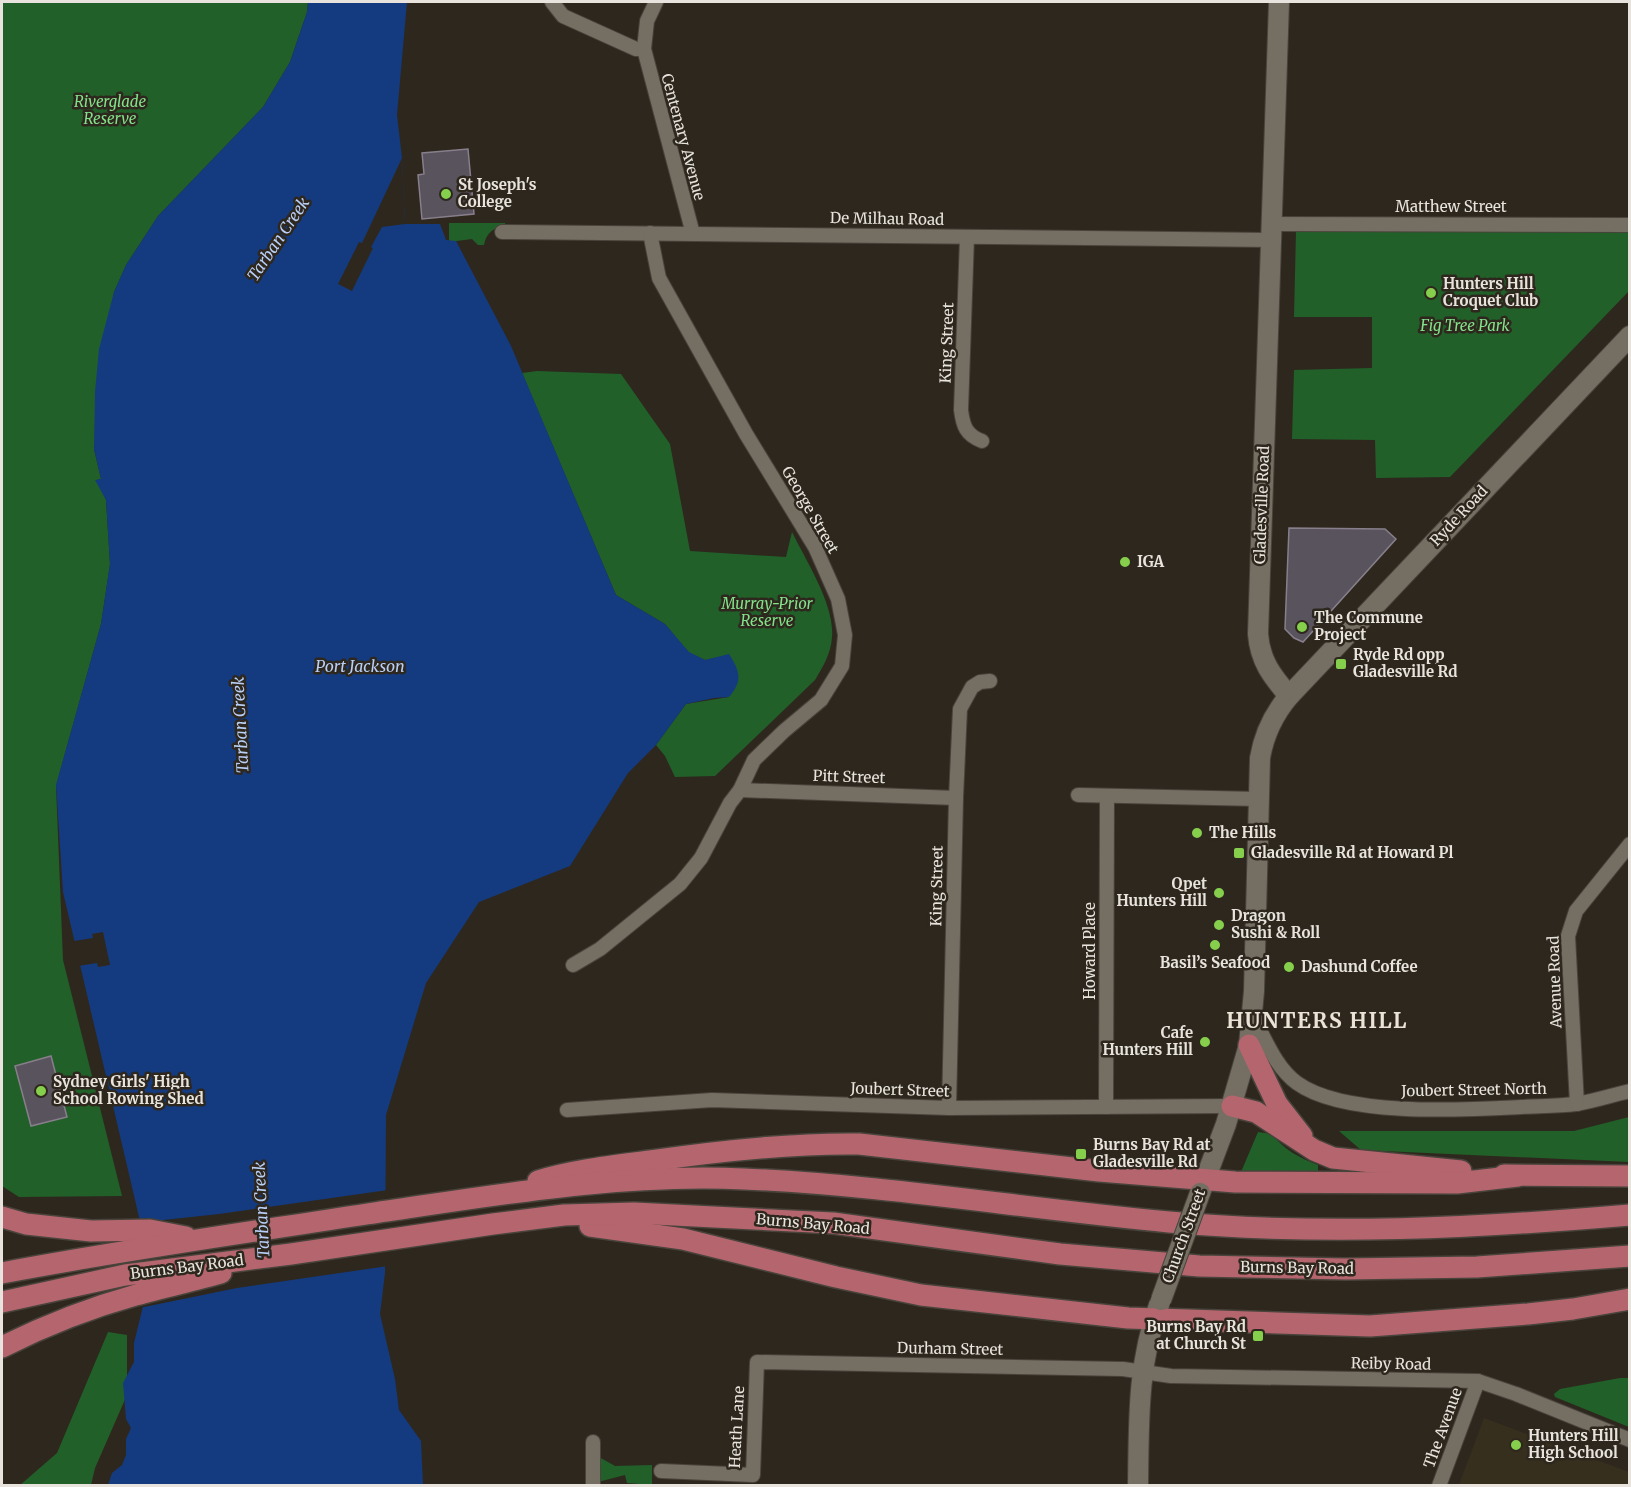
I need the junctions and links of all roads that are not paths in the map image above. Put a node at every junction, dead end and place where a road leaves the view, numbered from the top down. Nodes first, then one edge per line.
1 (552, 2) edge
2 (656, 2) edge
3 (1279, 2) edge
4 (640, 49) junction
5 (1629, 225) edge
6 (502, 232) dead end
7 (1272, 232) junction
8 (650, 233) junction
9 (693, 234) junction
10 (967, 237) junction
11 (1629, 336) edge
12 (982, 441) dead end
13 (990, 681) dead end
14 (1289, 696) junction
15 (740, 790) junction
16 (1078, 795) dead end
17 (1107, 796) junction
18 (956, 798) junction
19 (1258, 799) junction
20 (1629, 844) edge
21 (573, 964) dead end
22 (1252, 1015) junction
23 (1249, 1045) junction
24 (1629, 1091) edge
25 (1577, 1104) junction
26 (1232, 1106) junction
27 (1106, 1107) junction
28 (949, 1108) junction
29 (567, 1110) dead end
30 (1314, 1150) junction
31 (1518, 1176) junction
32 (1629, 1176) edge
33 (1202, 1187) junction
34 (488, 1196) junction
35 (1629, 1215) edge
36 (2, 1217) edge
37 (493, 1224) junction
38 (202, 1240) junction
39 (291, 1254) junction
40 (1629, 1256) edge
41 (2, 1273) edge
42 (1629, 1299) edge
43 (2, 1302) edge
44 (1158, 1310) junction
45 (2, 1347) edge
46 (757, 1362) joint
47 (1142, 1372) junction
48 (1478, 1381) junction
49 (1629, 1440) edge
50 (593, 1442) dead end
51 (661, 1471) dead end
52 (592, 1485) edge
53 (1138, 1485) edge
54 (1439, 1485) edge

1 - 4 street
2 - 4 street, Centenary Avenue
3 - 7 main road, Gladesville Road
4 - 9 street, Centenary Avenue
5 - 7 street, Matthew Street
6 - 8 street, De Milhau Road
7 - 10 street, De Milhau Road
7 - 14 main road, Gladesville Road
8 - 9 street, De Milhau Road
8 - 15 street, George Street
9 - 10 street, De Milhau Road
10 - 12 street, King Street
11 - 14 main road, Ryde Road
13 - 18 street, King Street
14 - 19 main road
15 - 18 street, Pitt Street
15 - 21 street, George Street
16 - 17 street
17 - 19 street
17 - 27 street, Howard Place
18 - 28 street, King Street
19 - 22 main road, Church Street
20 - 25 street, Avenue Road
22 - 23 main road, Church Street
22 - 25 street, Joubert Street North
23 - 26 main road, Church Street
23 - 30 main road
24 - 25 street, Joubert Street North
26 - 27 street, Joubert Street
26 - 30 main road
26 - 33 main road, Church Street
27 - 28 street, Joubert Street
28 - 29 street, Joubert Street
30 - 31 main road
31 - 32 main road
31 - 33 main road
33 - 34 main road
33 - 44 main road, Church Street, bridge
34 - 35 main road, Burns Bay Road
34 - 38 main road, Burns Bay Road
36 - 38 main road
37 - 39 main road, Burns Bay Road
37 - 40 main road, Burns Bay Road
37 - 44 main road
38 - 41 main road, Burns Bay Road
39 - 43 main road, Burns Bay Road
39 - 45 main road
42 - 44 main road
44 - 47 main road, Church Street
46 - 47 street, Durham Street
46 - 51 street, Heath Lane
47 - 48 street, Reiby Road
47 - 53 main road, Church Street
48 - 49 street, Reiby Road
48 - 54 street, The Avenue
50 - 52 street

